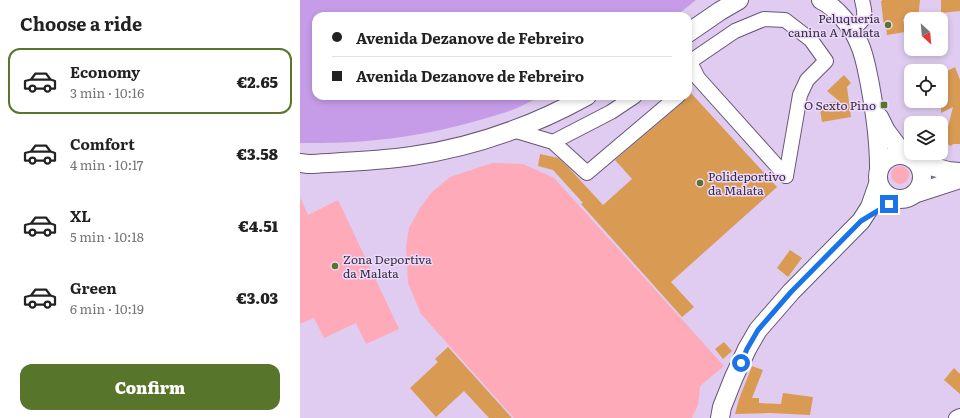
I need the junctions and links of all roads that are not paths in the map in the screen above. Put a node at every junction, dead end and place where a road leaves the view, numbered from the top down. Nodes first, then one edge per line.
1 (739, 0) edge
2 (821, 0) edge
3 (862, 0) edge
4 (692, 30) edge
5 (852, 30) junction
6 (692, 58) edge
7 (693, 82) edge
8 (579, 100) edge
9 (629, 100) edge
10 (673, 100) edge
11 (874, 106) junction
12 (513, 130) junction
13 (553, 142) junction
14 (904, 151) edge
15 (904, 157) edge
16 (912, 160) edge
17 (914, 160) edge
18 (300, 163) edge
19 (960, 172) edge
20 (879, 176) junction
21 (960, 179) edge
22 (907, 197) junction
23 (861, 221) junction
24 (960, 416) edge
25 (720, 418) edge
26 (956, 418) edge

1 - 4 main road
2 - 5 main road
3 - 5 street
5 - 11 main road
6 - 7 street
8 - 12 main road
9 - 13 street
10 - 13 street
11 - 14 main road
11 - 20 main road
12 - 13 street
12 - 18 main road
15 - 20 main road
16 - 22 main road
17 - 19 main road
20 - 22 main road
20 - 23 main road
21 - 22 main road
22 - 23 main road
23 - 25 main road
24 - 26 street

